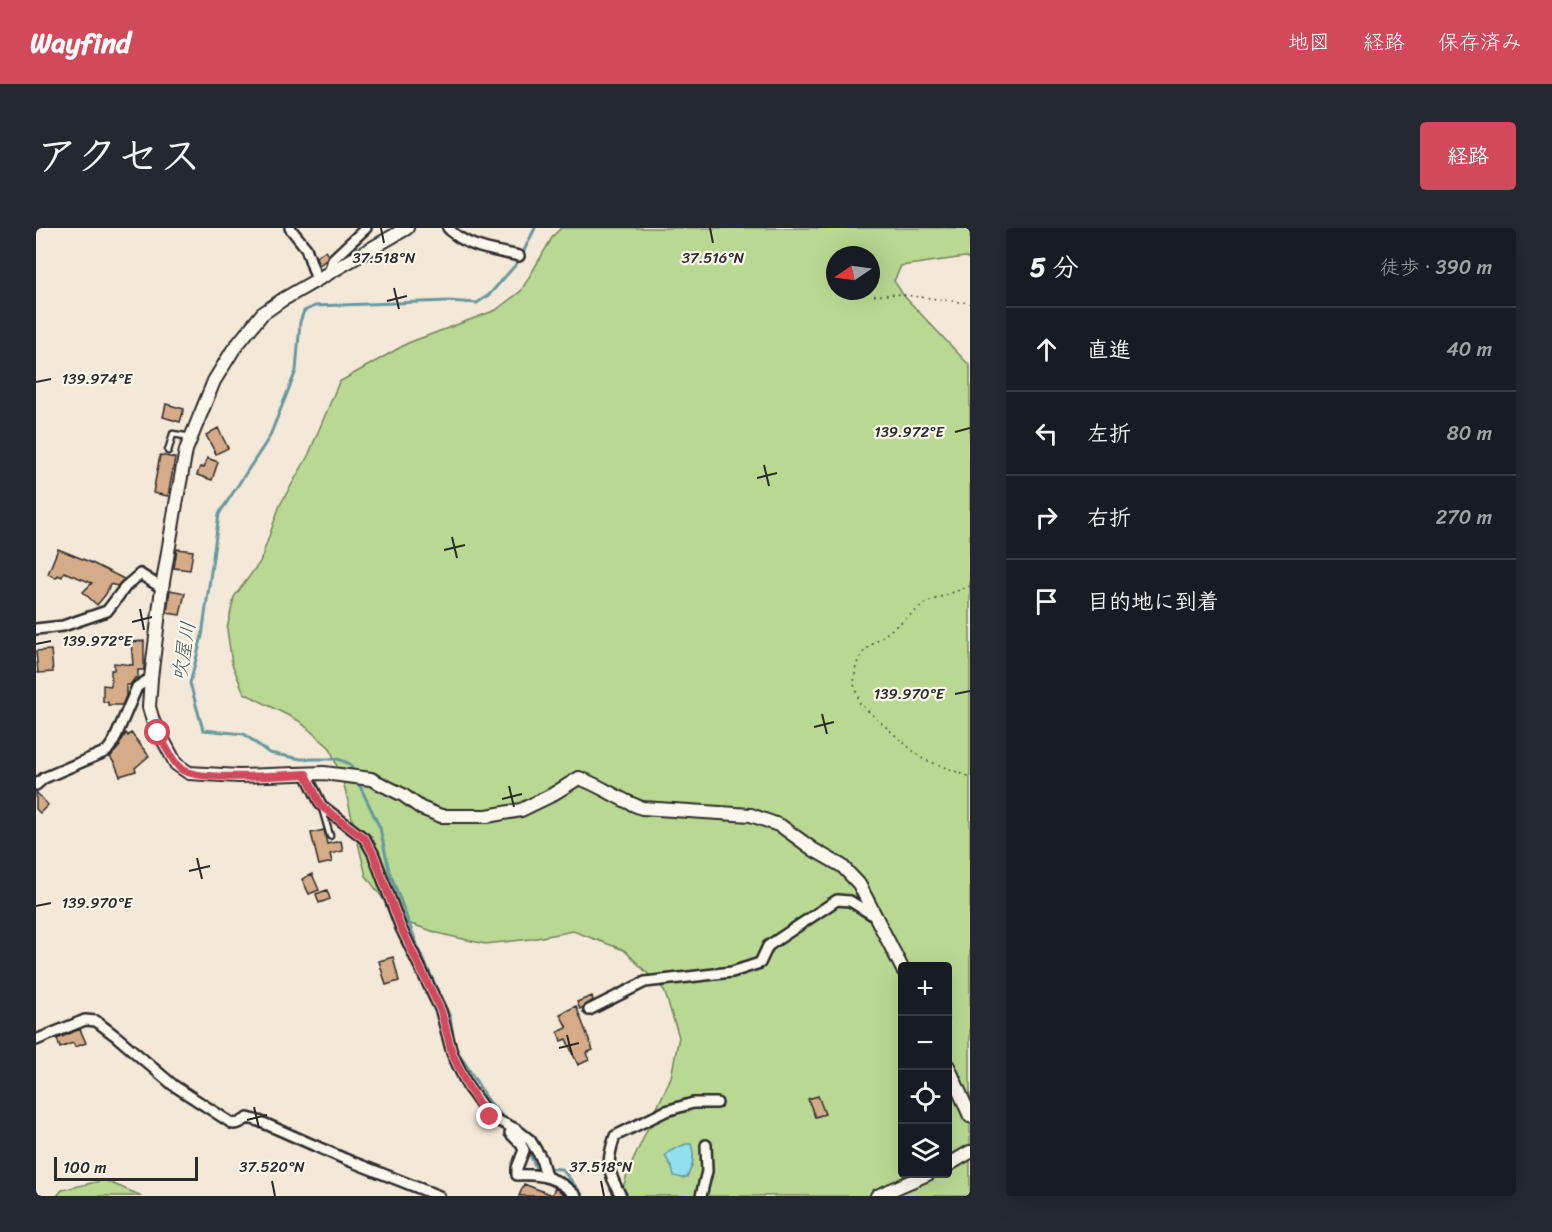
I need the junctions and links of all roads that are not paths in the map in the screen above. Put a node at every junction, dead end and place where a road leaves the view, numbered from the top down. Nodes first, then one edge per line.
1 (290, 228) edge
2 (366, 228) edge
3 (407, 228) edge
4 (448, 228) edge
5 (519, 256) dead end
6 (329, 273) junction
7 (317, 280) junction
8 (191, 437) junction
9 (168, 451) dead end
10 (162, 588) junction
11 (36, 629) edge
12 (151, 678) junction
13 (306, 774) junction
14 (36, 785) edge
15 (321, 806) junction
16 (330, 836) dead end
17 (877, 917) junction
18 (899, 962) edge
19 (590, 1010) dead end
20 (36, 1040) edge
21 (950, 1070) edge
22 (717, 1103) dead end
23 (970, 1116) edge
24 (510, 1133) dead end
25 (706, 1145) dead end
26 (970, 1152) edge
27 (952, 1163) edge
28 (546, 1176) junction
29 (917, 1178) edge
30 (439, 1196) edge
31 (576, 1196) edge
32 (621, 1196) edge
33 (701, 1196) edge
34 (877, 1196) edge

1 - 7 street
2 - 6 street
3 - 6 street
4 - 5 street
6 - 7 street
7 - 8 street
8 - 9 lane
8 - 10 street
10 - 11 street
10 - 12 street
12 - 13 street
12 - 14 street
13 - 15 street
13 - 17 street
15 - 16 lane
15 - 28 street
17 - 18 street
17 - 19 street
20 - 30 street
21 - 23 street
22 - 32 street
24 - 28 street
25 - 33 street
26 - 27 street
28 - 31 street
29 - 34 street

